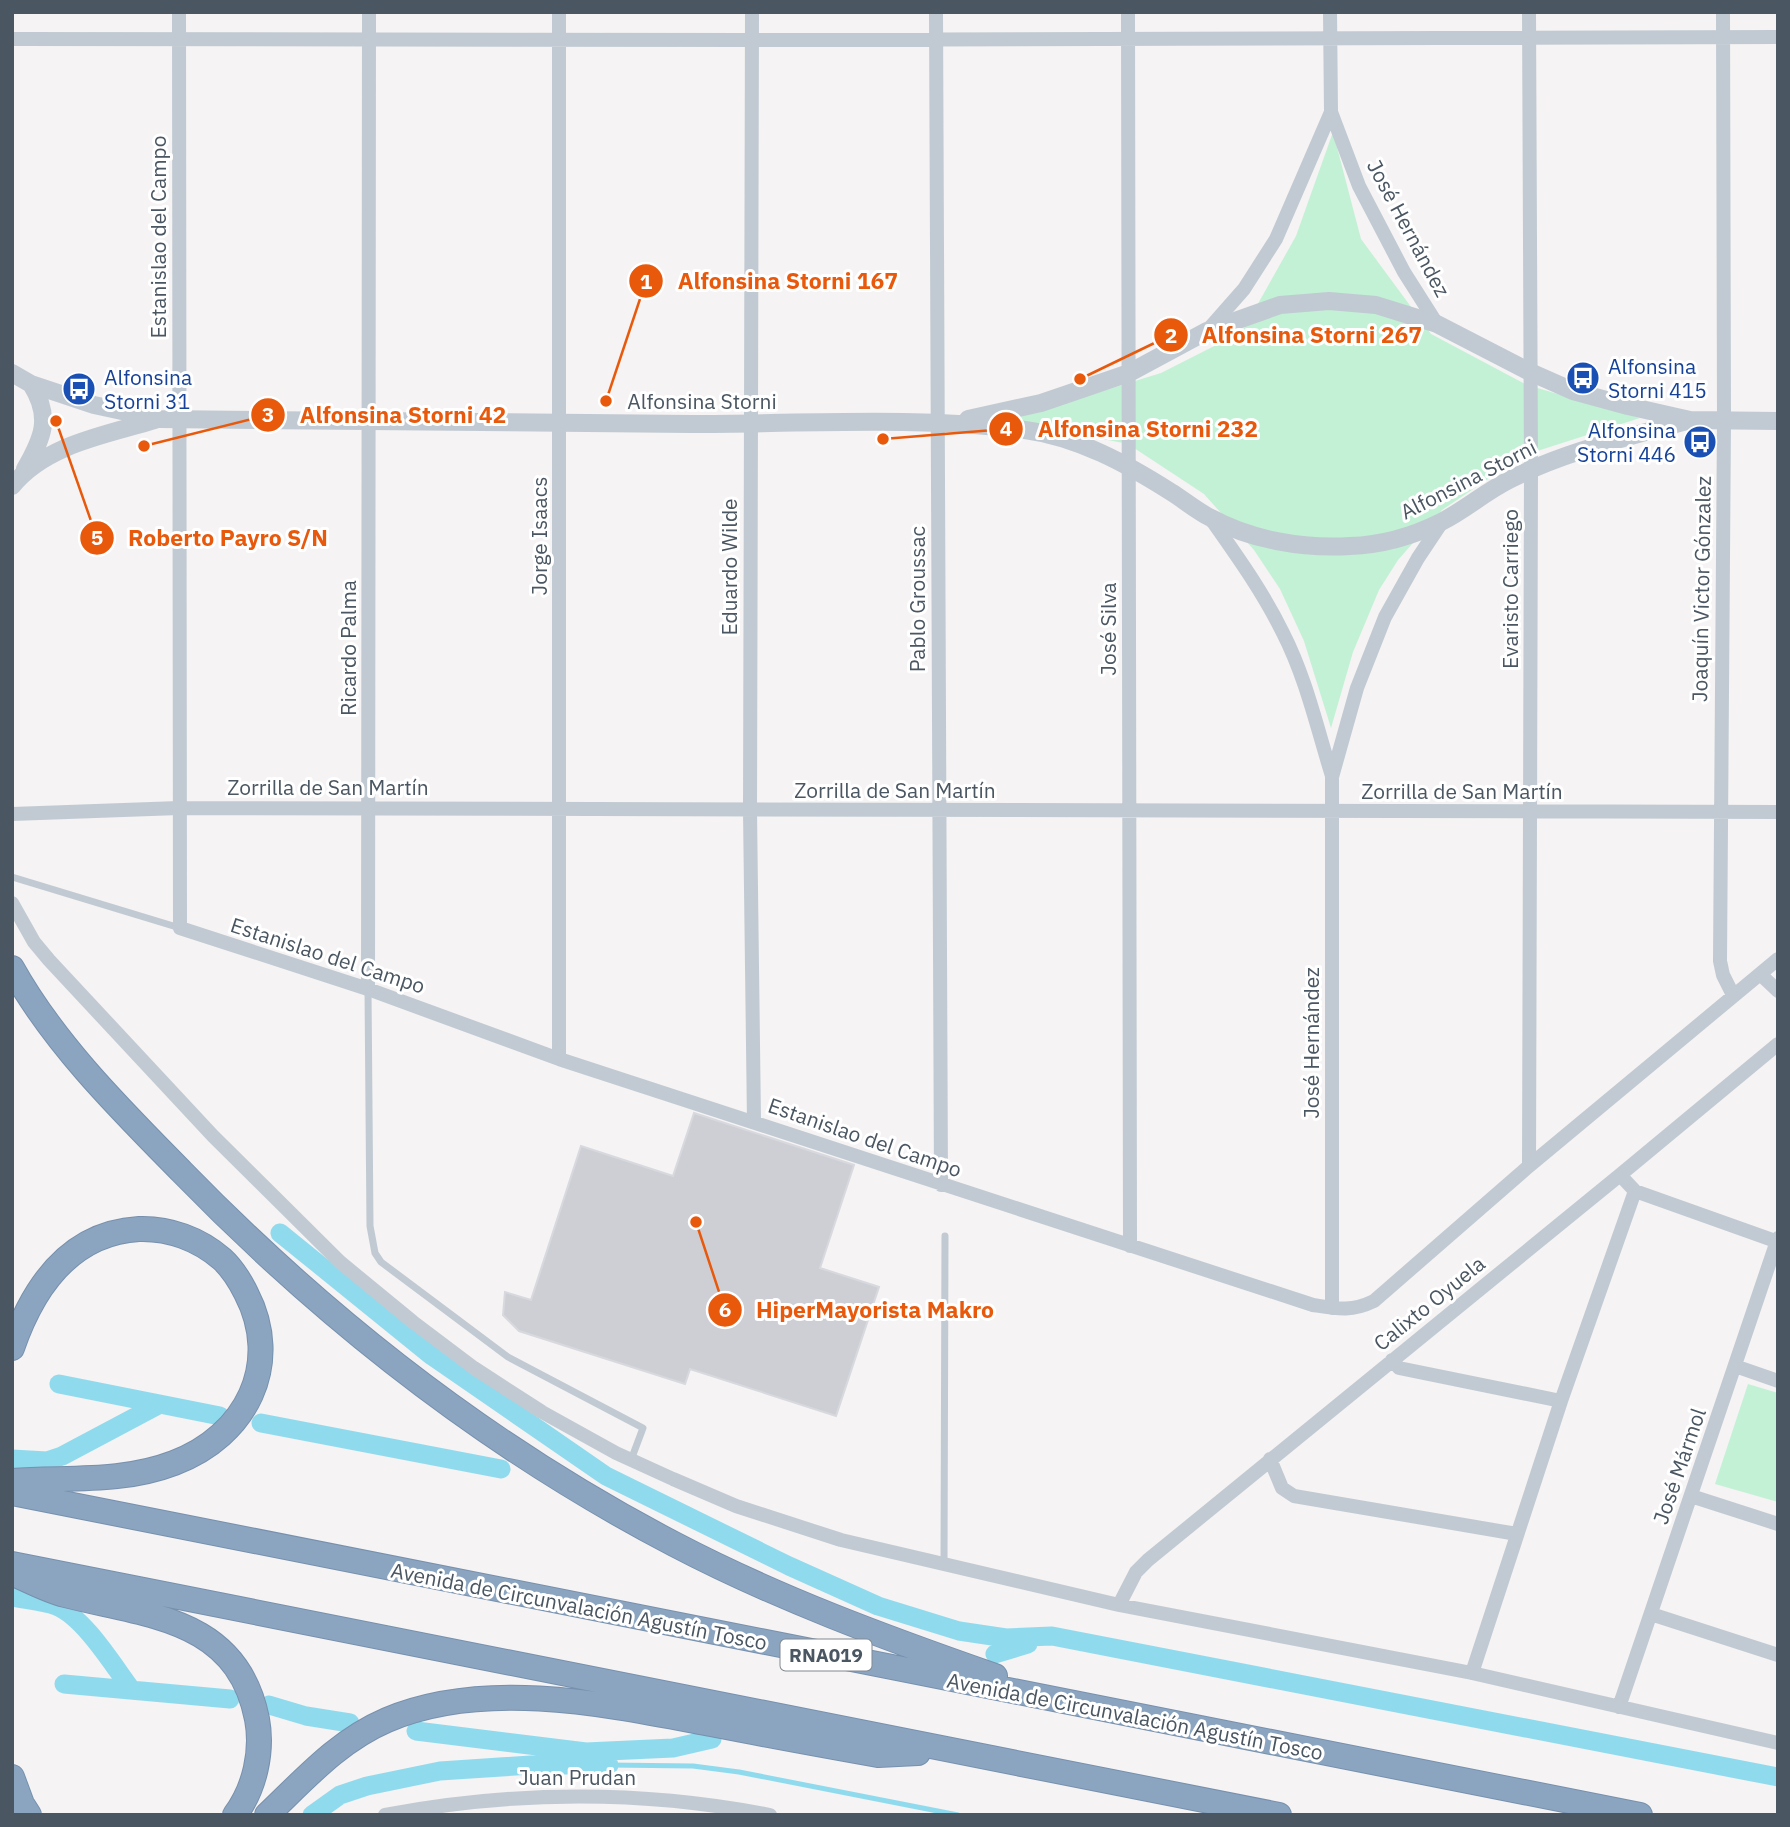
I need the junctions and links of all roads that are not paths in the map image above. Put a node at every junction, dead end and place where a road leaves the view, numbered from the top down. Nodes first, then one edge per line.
1 (179, 12) edge
2 (369, 12) edge
3 (559, 12) edge
4 (752, 12) edge
5 (936, 12) edge
6 (1128, 12) edge
7 (1331, 12) edge
8 (1529, 12) edge
9 (1723, 12) edge
10 (1529, 36) junction
11 (1723, 36) junction
12 (1128, 37) junction
13 (1331, 37) junction
14 (1778, 37) edge
15 (12, 38) edge
16 (369, 38) junction
17 (936, 38) junction
18 (179, 39) junction
19 (559, 39) junction
20 (752, 40) junction
21 (1331, 111) junction
22 (1437, 324) junction
23 (1207, 331) junction
24 (1530, 372) junction
25 (12, 373) edge
26 (1129, 373) junction
27 (31, 384) junction
28 (159, 419) junction
29 (180, 419) junction
30 (1690, 421) junction
31 (1724, 421) junction
32 (1778, 421) edge
33 (369, 422) junction
34 (944, 423) junction
35 (560, 424) junction
36 (750, 424) junction
37 (1129, 467) junction
38 (1531, 470) junction
39 (18, 479) edge
40 (1211, 519) junction
41 (1442, 522) junction
42 (1332, 777) junction
43 (179, 808) junction
44 (369, 808) junction
45 (558, 810) junction
46 (750, 811) junction
47 (939, 811) junction
48 (1130, 811) junction
49 (1332, 811) junction
50 (1720, 812) junction
51 (1778, 812) edge
52 (1529, 813) junction
53 (12, 814) edge
54 (12, 877) edge
55 (12, 903) edge
56 (180, 928) junction
57 (1778, 959) edge
58 (12, 968) edge
59 (1760, 974) junction
60 (368, 989) junction
61 (1778, 991) edge
62 (1733, 995) junction
63 (1778, 1044) edge
64 (559, 1059) junction
65 (754, 1122) junction
66 (1529, 1166) junction
67 (1620, 1175) junction
68 (941, 1185) junction
69 (1635, 1191) junction
70 (945, 1236) dead end
71 (1778, 1241) edge
72 (1130, 1246) junction
73 (1332, 1308) junction
74 (12, 1348) edge
75 (1392, 1360) junction
76 (1735, 1366) junction
77 (1778, 1381) edge
78 (1562, 1401) junction
79 (1270, 1459) junction
80 (631, 1460) junction
81 (12, 1481) edge
82 (12, 1493) edge
83 (1691, 1496) junction
84 (1778, 1524) edge
85 (1517, 1535) junction
86 (12, 1564) edge
87 (944, 1565) junction
88 (12, 1573) edge
89 (1119, 1605) junction
90 (1651, 1614) junction
91 (1778, 1654) edge
92 (1472, 1672) junction
93 (1078, 1705) junction
94 (1619, 1707) junction
95 (1778, 1743) edge
96 (957, 1751) junction
97 (12, 1777) edge
98 (29, 1815) edge
99 (235, 1815) edge
100 (267, 1815) edge
101 (384, 1815) edge
102 (769, 1815) edge
103 (1279, 1815) edge
104 (1640, 1815) edge

1 - 18 street, Estanislao del Campo
2 - 16 street, Ricardo Palma
3 - 19 street, Jorge Isaacs
4 - 20 street, Eduardo Wilde
5 - 17 street, Pablo Groussac
6 - 12 street, José Silva
7 - 13 street, José Hernández
8 - 10 street, Evaristo Carriego
9 - 11 street, Joaquín Victor Gónzalez
10 - 11 street
10 - 13 street
10 - 24 street, Evaristo Carriego
11 - 14 street
11 - 31 street, Joaquín Victor Gónzalez
12 - 13 street
12 - 17 street
12 - 26 street, José Silva
13 - 21 street, José Hernández
15 - 18 street
16 - 18 street
16 - 19 street
16 - 33 street, Ricardo Palma
17 - 20 street
17 - 34 street, Pablo Groussac
18 - 29 street, Estanislao del Campo
19 - 20 street
19 - 35 street, Jorge Isaacs
20 - 36 street, Eduardo Wilde
21 - 22 street, José Hernández
21 - 23 street, José Hernández
22 - 23 street, Alfonsina Storni
22 - 24 street, Alfonsina Storni
23 - 26 street, Alfonsina Storni
24 - 30 street, Alfonsina Storni
24 - 38 street, Evaristo Carriego
25 - 27 street, Alfonsina Storni
26 - 34 street, Alfonsina Storni
26 - 37 street, José Silva
27 - 28 street, Alfonsina Storni
27 - 39 street
28 - 29 street, Alfonsina Storni
28 - 39 street, Alfonsina Storni
29 - 33 street, Alfonsina Storni
29 - 43 street, Estanislao del Campo
30 - 31 street, Alfonsina Storni
30 - 38 street, Alfonsina Storni
31 - 32 street, Alfonsina Storni
31 - 50 street, Joaquín Victor Gónzalez
33 - 35 street, Alfonsina Storni
33 - 44 street, Ricardo Palma
34 - 36 street, Alfonsina Storni
34 - 37 street, Alfonsina Storni
34 - 47 street, Pablo Groussac
35 - 36 street, Alfonsina Storni
35 - 45 street, Jorge Isaacs
36 - 46 street, Eduardo Wilde
37 - 40 street, Alfonsina Storni
37 - 48 street, José Silva
38 - 41 street, Alfonsina Storni
38 - 52 street, Evaristo Carriego
40 - 41 street, Alfonsina Storni
40 - 42 street, José Hernández
41 - 42 street, José Hernández
42 - 49 street, José Hernández
43 - 44 street, Zorrilla de San Martín
43 - 53 street, Zorrilla de San Martín
43 - 56 street, Estanislao del Campo
44 - 45 street, Zorrilla de San Martín
44 - 60 street, Ricardo Palma
45 - 46 street, Zorrilla de San Martín
45 - 64 street, Jorge Isaacs
46 - 47 street, Zorrilla de San Martín
46 - 65 street, Eduardo Wilde
47 - 48 street, Zorrilla de San Martín
47 - 68 street, Pablo Groussac
48 - 49 street, Zorrilla de San Martín
48 - 72 street, José Silva
49 - 52 street, Zorrilla de San Martín
49 - 73 street, José Hernández
50 - 51 street, Zorrilla de San Martín
50 - 52 street, Zorrilla de San Martín
50 - 62 street, Joaquín Victor Gónzalez
52 - 66 street, Evaristo Carriego
54 - 56 lane
55 - 80 street
56 - 60 street, Estanislao del Campo
57 - 59 street, Calixto Oyuela
58 - 93 highway
59 - 61 street
59 - 62 street, Calixto Oyuela
60 - 64 street, Estanislao del Campo
60 - 80 lane
62 - 66 street, Calixto Oyuela
63 - 67 street, Calixto Oyuela
64 - 65 street, Estanislao del Campo
65 - 68 street, Estanislao del Campo
66 - 73 street, Calixto Oyuela
67 - 69 street
67 - 75 street, Calixto Oyuela
68 - 72 street, Estanislao del Campo
69 - 71 street
69 - 78 street
70 - 87 lane
71 - 76 street, José Mármol
72 - 73 street, Estanislao del Campo
74 - 81 highway
75 - 78 street
75 - 79 street, Calixto Oyuela
76 - 77 street
76 - 83 street, José Mármol
78 - 85 street
79 - 85 street
79 - 89 street, Calixto Oyuela
80 - 87 street
82 - 93 highway, Avenida de Circunvalación Agustín Tosco / RNA019
83 - 84 street
83 - 90 street, José Mármol
85 - 92 street
86 - 96 highway
87 - 89 street
88 - 99 highway
89 - 92 street
90 - 91 street
90 - 94 street, José Mármol
92 - 94 street
93 - 104 highway, Avenida de Circunvalación Agustín Tosco / RNA019
94 - 95 street
96 - 100 highway
96 - 103 highway
97 - 98 highway
101 - 102 street, Juan Prudan

